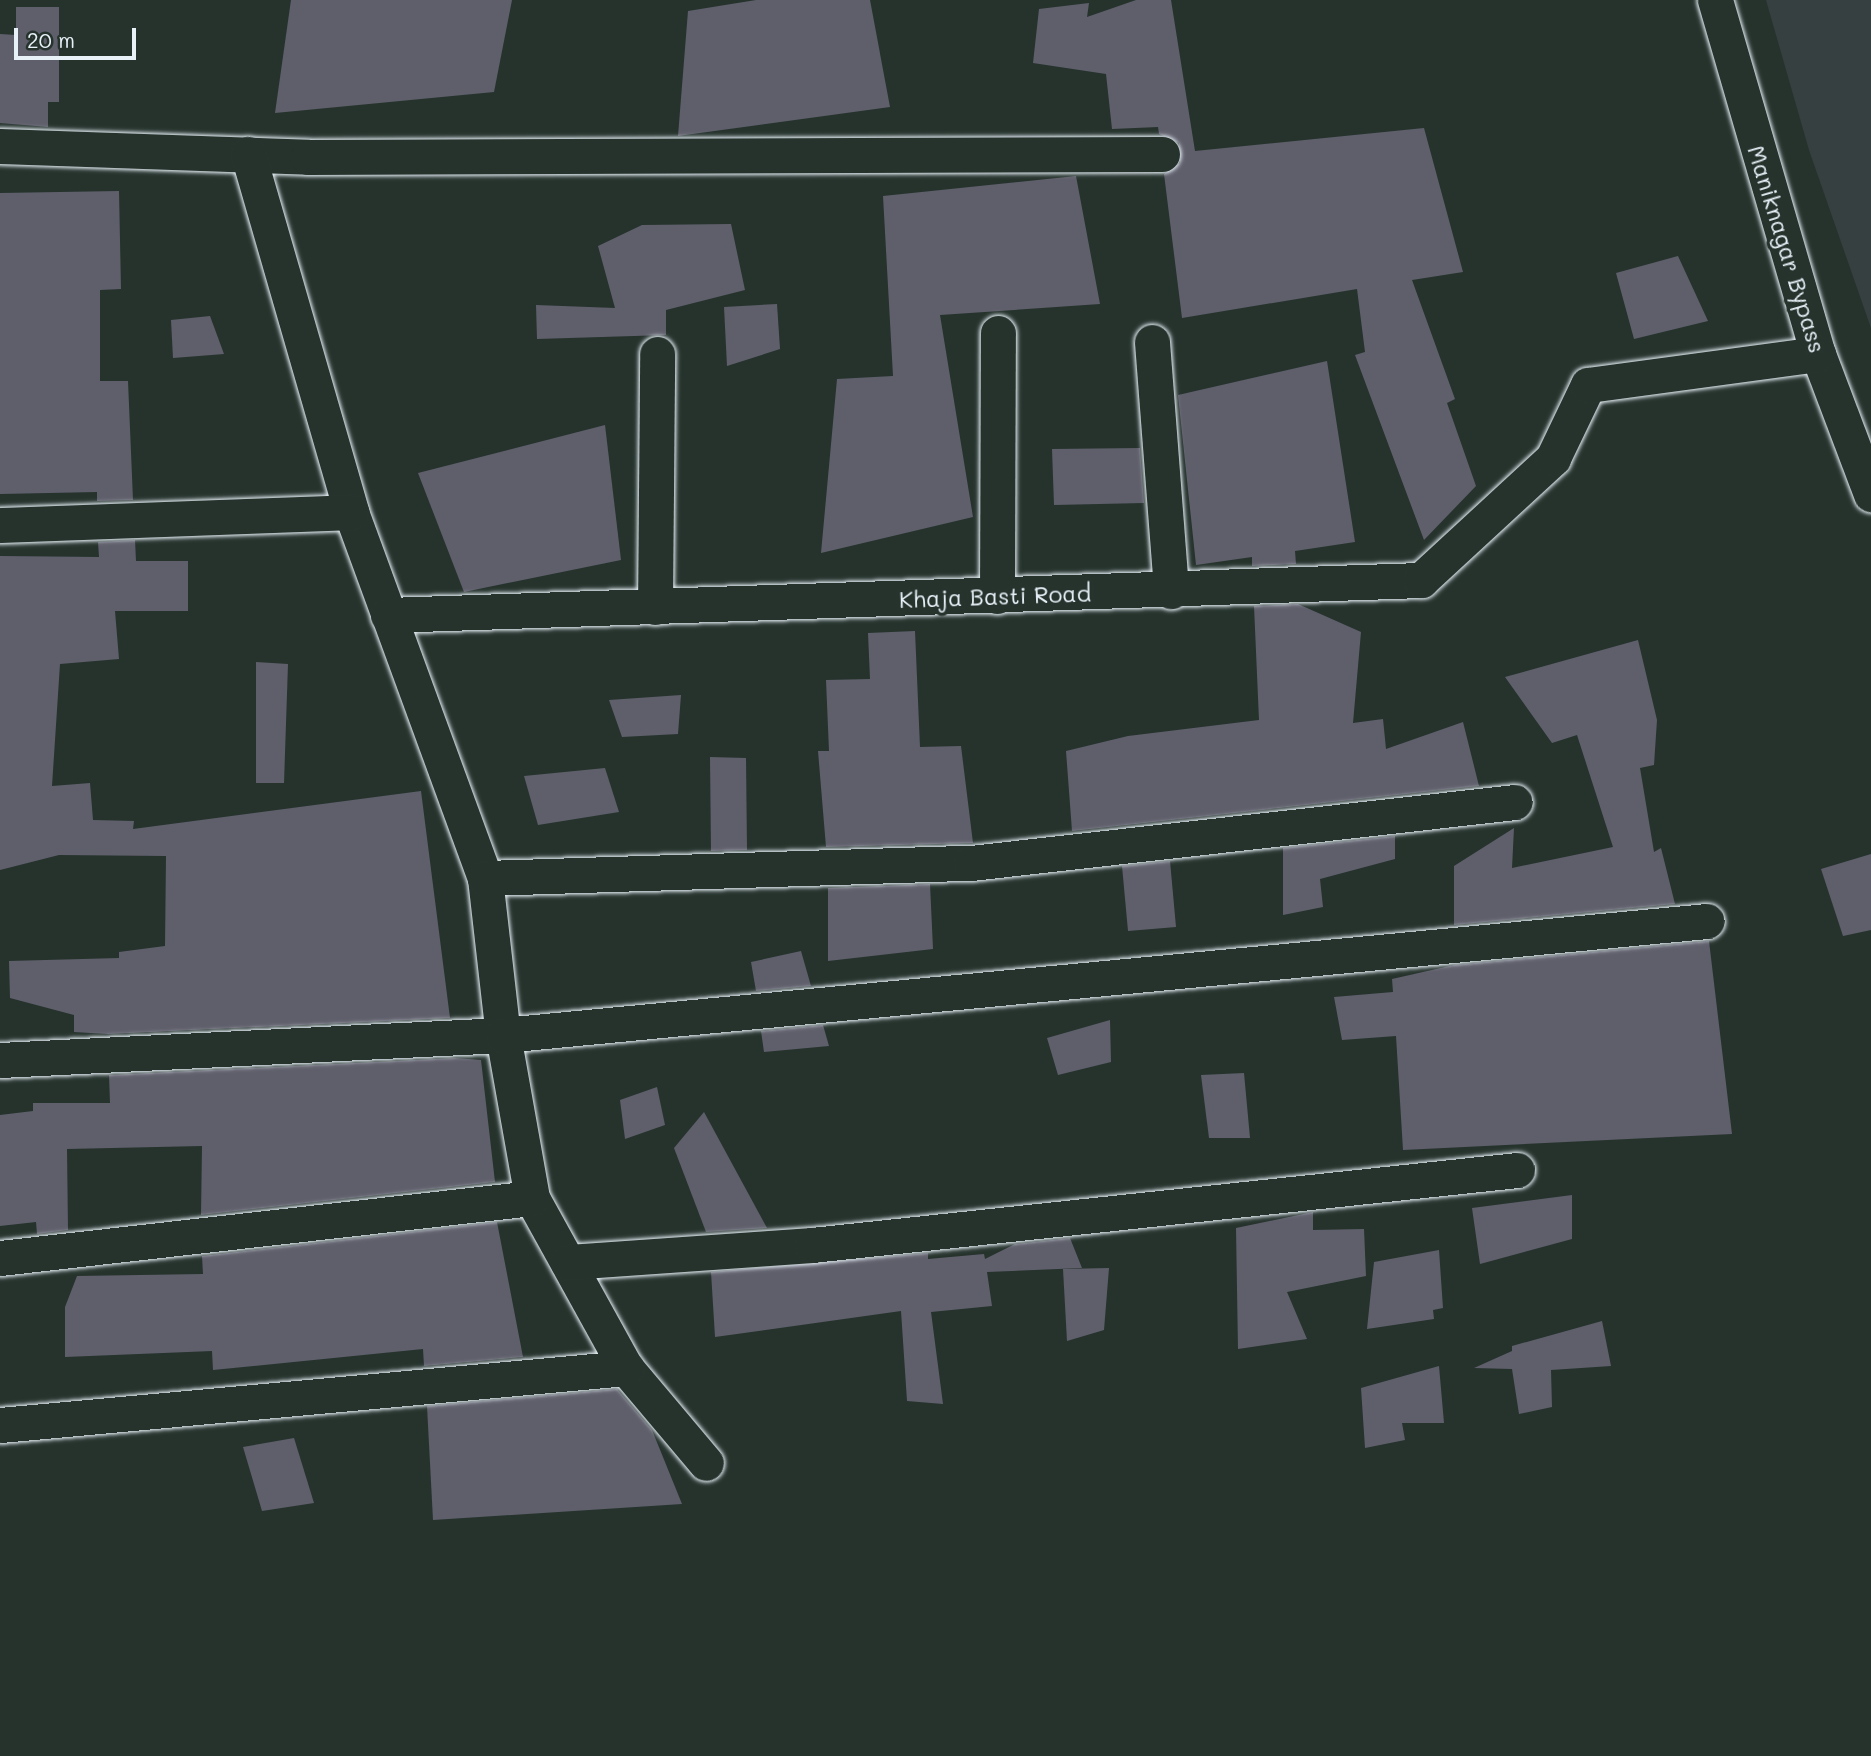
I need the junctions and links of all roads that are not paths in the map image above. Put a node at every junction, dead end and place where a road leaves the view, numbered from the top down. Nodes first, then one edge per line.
1 (1715, 0) edge
2 (0, 146) edge
3 (248, 154) junction
4 (1161, 154) dead end
5 (998, 333) dead end
6 (1152, 342) dead end
7 (657, 354) dead end
8 (1818, 354) junction
9 (1871, 494) edge
10 (351, 512) junction
11 (0, 525) edge
12 (1171, 590) junction
13 (997, 596) junction
14 (655, 607) junction
15 (388, 615) junction
16 (1515, 802) dead end
17 (485, 878) junction
18 (1707, 921) dead end
19 (503, 1035) junction
20 (0, 1060) edge
21 (1517, 1170) dead end
22 (532, 1198) junction
23 (0, 1258) edge
24 (568, 1262) junction
25 (626, 1368) junction
26 (0, 1425) edge
27 (706, 1464) dead end

1 - 8 street, Maniknagar Bypass
2 - 3 street
3 - 4 street
3 - 10 street
5 - 13 street
6 - 12 street
7 - 14 street
8 - 9 street, Maniknagar Bypass
8 - 12 street, Khaja Basti Road
10 - 11 street
10 - 15 street
12 - 13 street, Khaja Basti Road
13 - 14 street, Khaja Basti Road
14 - 15 street, Khaja Basti Road
15 - 17 street
16 - 17 street
17 - 19 street
18 - 19 street
19 - 20 street
19 - 22 street
21 - 24 street
22 - 23 street
22 - 24 street
24 - 25 street
25 - 26 street
25 - 27 street

